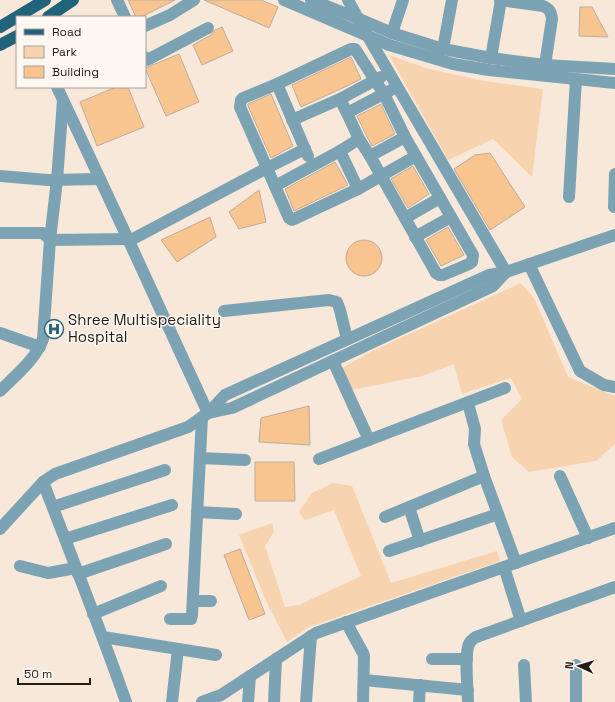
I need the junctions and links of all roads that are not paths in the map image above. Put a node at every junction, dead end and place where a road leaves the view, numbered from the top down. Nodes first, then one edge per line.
1 (45, 0) edge
2 (73, 0) edge
3 (117, 0) edge
4 (194, 0) edge
5 (284, 0) edge
6 (311, 0) edge
7 (348, 0) edge
8 (403, 0) edge
9 (452, 0) edge
10 (501, 0) edge
11 (23, 16) edge
12 (49, 16) edge
13 (125, 16) edge
14 (357, 18) junction
15 (16, 19) edge
16 (146, 26) edge
17 (0, 27) edge
18 (208, 28) dead end
19 (392, 33) junction
20 (366, 35) junction
21 (16, 37) edge
22 (0, 46) edge
23 (443, 49) junction
24 (491, 58) junction
25 (146, 60) edge
26 (545, 65) junction
27 (615, 69) edge
28 (389, 72) junction
29 (576, 79) junction
30 (375, 80) junction
31 (615, 83) edge
32 (277, 84) junction
33 (398, 87) junction
34 (57, 88) edge
35 (384, 94) junction
36 (340, 99) junction
37 (63, 101) junction
38 (348, 113) junction
39 (292, 120) junction
40 (405, 137) junction
41 (359, 139) junction
42 (305, 149) junction
43 (340, 151) junction
44 (370, 156) junction
45 (416, 156) junction
46 (312, 166) junction
47 (267, 168) junction
48 (615, 174) edge
49 (0, 176) edge
50 (381, 177) junction
51 (100, 179) junction
52 (57, 180) junction
53 (275, 186) junction
54 (358, 189) junction
55 (569, 197) dead end
56 (440, 198) junction
57 (614, 207) dead end
58 (451, 217) junction
59 (405, 218) junction
60 (0, 233) edge
61 (615, 234) edge
62 (415, 237) junction
63 (50, 240) junction
64 (129, 240) junction
65 (528, 264) junction
66 (506, 272) junction
67 (224, 311) dead end
68 (0, 333) edge
69 (347, 339) junction
70 (40, 347) junction
71 (333, 361) junction
72 (615, 387) edge
73 (505, 388) dead end
74 (0, 391) edge
75 (468, 402) junction
76 (205, 415) junction
77 (369, 440) junction
78 (200, 458) junction
79 (319, 459) dead end
80 (245, 460) dead end
81 (165, 470) dead end
82 (484, 476) junction
83 (560, 476) dead end
84 (43, 482) junction
85 (172, 505) dead end
86 (53, 507) junction
87 (409, 507) junction
88 (197, 512) junction
89 (236, 514) dead end
90 (498, 514) junction
91 (385, 517) dead end
92 (615, 528) edge
93 (0, 529) edge
94 (615, 534) edge
95 (588, 538) junction
96 (65, 539) junction
97 (420, 541) junction
98 (166, 544) dead end
99 (389, 551) dead end
100 (516, 563) junction
101 (20, 566) dead end
102 (504, 567) junction
103 (77, 571) junction
104 (161, 586) dead end
105 (615, 587) edge
106 (193, 601) junction
107 (211, 601) dead end
108 (93, 614) junction
109 (170, 619) dead end
110 (521, 621) junction
111 (346, 622) junction
112 (311, 636) junction
113 (103, 637) junction
114 (178, 649) junction
115 (216, 655) dead end
116 (276, 659) junction
117 (432, 659) dead end
118 (467, 659) junction
119 (524, 665) dead end
120 (576, 665) dead end
121 (250, 676) junction
122 (364, 680) junction
123 (420, 685) junction
124 (468, 696) edge
125 (220, 698) edge
126 (126, 702) edge
127 (172, 702) edge
128 (202, 702) edge
129 (248, 702) edge
130 (274, 702) edge
131 (306, 702) edge
132 (363, 702) edge
133 (419, 702) edge
134 (526, 702) edge
135 (576, 702) edge

1 - 11 main road
2 - 12 main road
3 - 13 street
4 - 16 street
5 - 20 street
6 - 14 street
7 - 14 street
8 - 19 street
9 - 23 street
10 - 24 street
10 - 26 street
14 - 19 street
14 - 20 street
15 - 17 main road
18 - 25 street
19 - 23 street
20 - 28 street
20 - 29 street
21 - 22 main road
23 - 24 street
24 - 26 street
26 - 27 street
28 - 30 street
28 - 33 street
29 - 31 street
29 - 55 street
30 - 32 street
30 - 35 street
30 - 36 street
32 - 39 street
32 - 47 street
33 - 35 street
33 - 66 street
34 - 37 street
35 - 38 street
35 - 40 street
36 - 38 street
36 - 39 street
37 - 51 street
37 - 52 street
38 - 41 street
39 - 42 street
40 - 44 street
40 - 45 street
41 - 43 street
41 - 44 street
42 - 46 street
42 - 47 street
43 - 46 street
43 - 54 street
44 - 50 street
45 - 50 street
45 - 56 street
46 - 53 street
47 - 53 street
47 - 64 street
48 - 57 street
49 - 52 street
50 - 54 street
50 - 59 street
51 - 52 street
51 - 64 street
52 - 63 street
53 - 54 street
56 - 58 street
56 - 59 street
58 - 62 street
58 - 62 street
59 - 62 street
60 - 63 street
61 - 65 street
63 - 64 street
63 - 70 street
64 - 76 street
65 - 66 street
65 - 72 street
66 - 69 street
66 - 71 street
67 - 69 street
68 - 70 street
69 - 76 street
70 - 74 street
71 - 76 street
71 - 77 street
73 - 75 street
75 - 77 street
75 - 82 street
76 - 78 street
76 - 84 street
77 - 79 street
78 - 80 street
78 - 88 street
81 - 86 street
82 - 87 street
82 - 90 street
83 - 95 street
84 - 86 street
84 - 93 street
85 - 96 street
86 - 96 street
87 - 91 street
87 - 97 street
88 - 89 street
88 - 106 street
90 - 97 street
90 - 100 street
92 - 94 street
92 - 95 street
95 - 100 street
96 - 103 street
97 - 99 street
98 - 103 street
100 - 102 street
101 - 103 street
102 - 110 street
102 - 111 street
103 - 108 street
104 - 108 street
105 - 110 street
106 - 107 street
106 - 109 street
108 - 113 street
110 - 118 street
111 - 112 street
111 - 122 street
112 - 116 street
112 - 131 street
113 - 114 street
113 - 126 street
114 - 115 street
114 - 127 street
116 - 121 street
116 - 130 street
117 - 118 street
118 - 124 street
119 - 134 street
120 - 135 street
121 - 125 street
121 - 129 street
122 - 123 street
122 - 132 street
123 - 124 street
123 - 133 street
125 - 128 street

